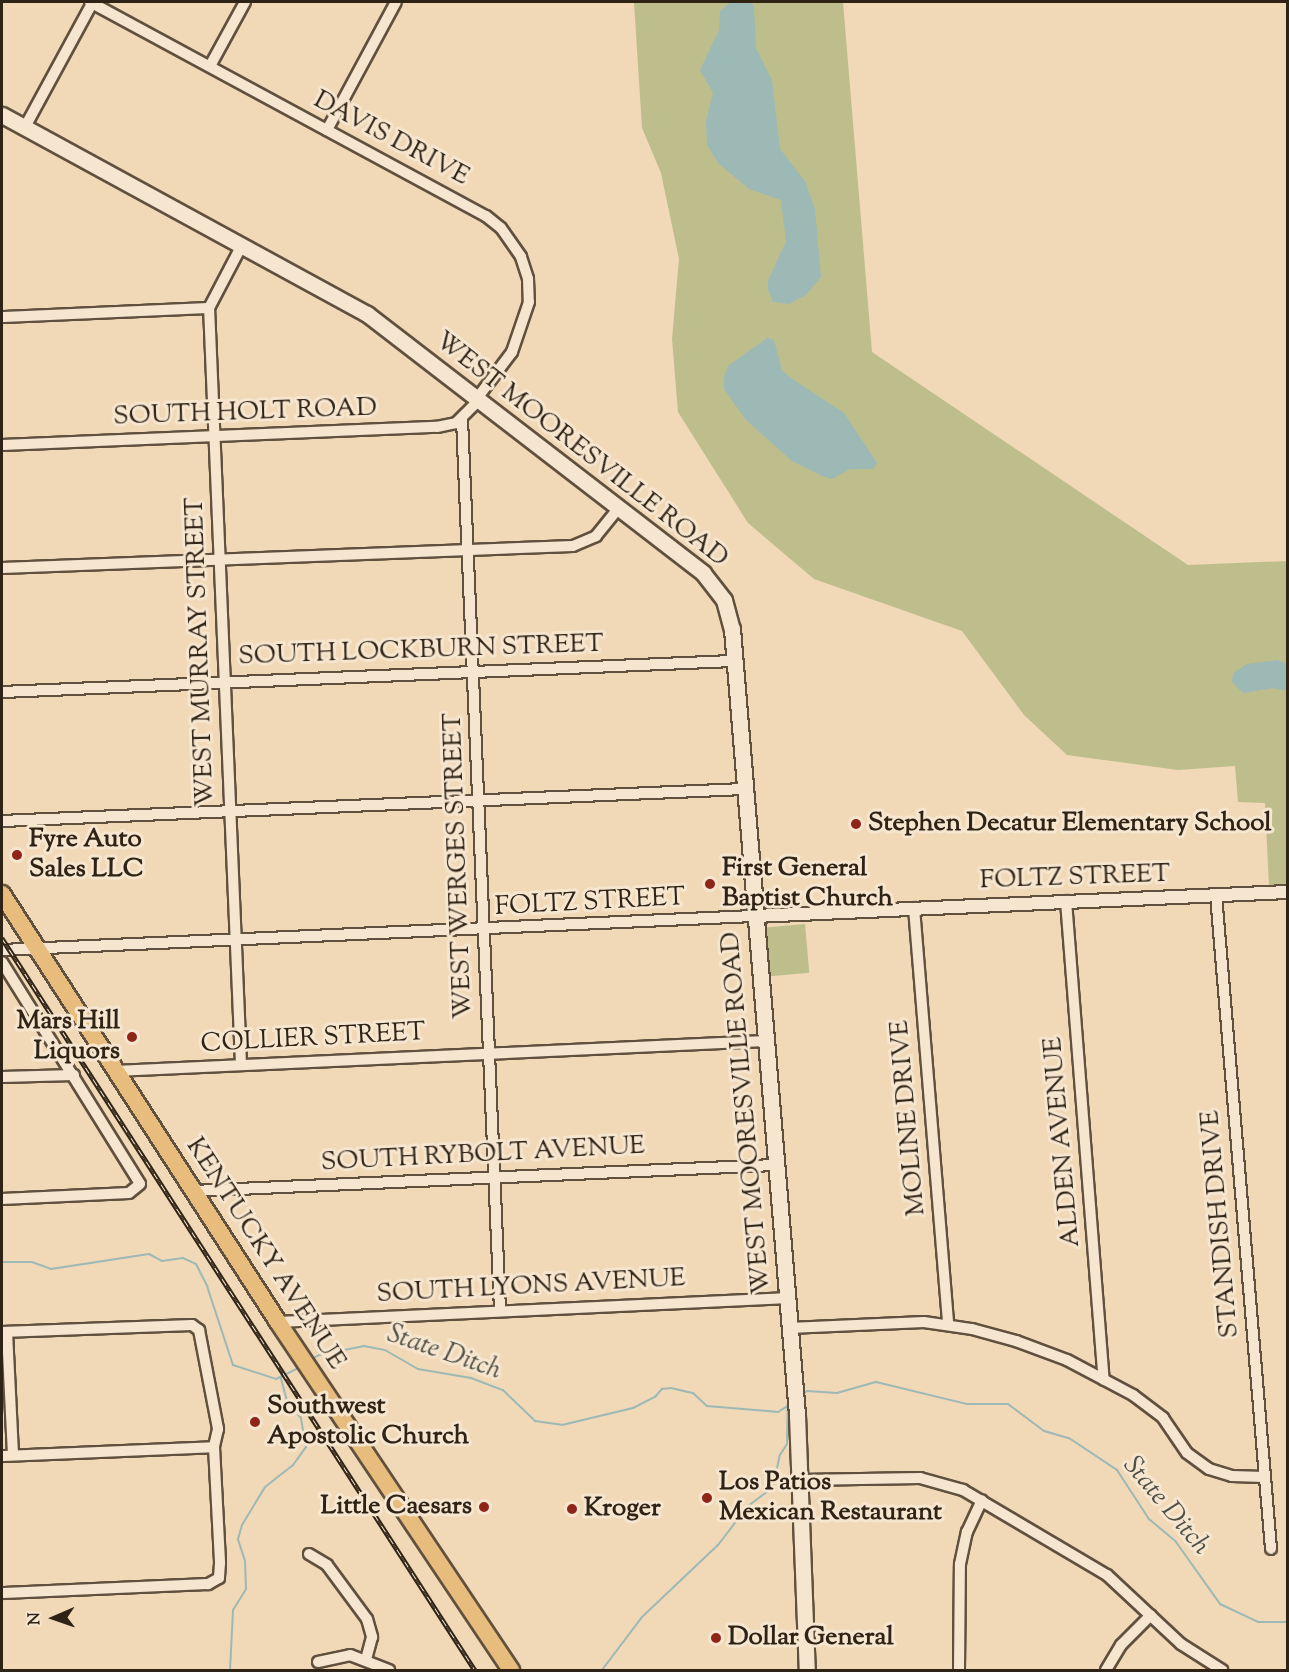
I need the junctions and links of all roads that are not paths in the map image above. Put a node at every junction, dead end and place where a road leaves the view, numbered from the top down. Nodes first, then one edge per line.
1 (92, 2) edge
2 (245, 2) edge
3 (396, 2) edge
4 (210, 66) junction
5 (2, 115) edge
6 (25, 127) junction
7 (327, 130) junction
8 (242, 245) junction
9 (209, 308) junction
10 (2, 317) edge
11 (479, 398) junction
12 (462, 419) junction
13 (214, 437) junction
14 (2, 445) edge
15 (620, 508) junction
16 (467, 550) junction
17 (219, 560) junction
18 (2, 568) edge
19 (735, 661) junction
20 (473, 671) junction
21 (225, 682) junction
22 (2, 693) edge
23 (744, 789) junction
24 (478, 801) junction
25 (230, 811) junction
26 (2, 821) edge
27 (1287, 891) edge
28 (2, 894) edge
29 (1216, 895) junction
30 (1066, 901) junction
31 (914, 908) junction
32 (755, 916) junction
33 (484, 931) junction
34 (236, 941) junction
35 (37, 948) junction
36 (2, 950) edge
37 (2, 963) edge
38 (765, 1041) junction
39 (489, 1053) junction
40 (241, 1064) junction
41 (115, 1071) junction
42 (74, 1075) junction
43 (2, 1077) edge
44 (775, 1165) junction
45 (495, 1177) junction
46 (193, 1191) junction
47 (2, 1199) edge
48 (787, 1298) junction
49 (500, 1311) junction
50 (278, 1322) junction
51 (948, 1325) junction
52 (789, 1328) junction
53 (4, 1332) edge
54 (1104, 1379) junction
55 (214, 1447) junction
56 (7, 1455) edge
57 (1264, 1477) junction
58 (802, 1480) junction
59 (982, 1500) junction
60 (1271, 1550) dead end
61 (309, 1554) dead end
62 (2, 1593) edge
63 (1151, 1614) junction
64 (366, 1659) junction
65 (318, 1662) dead end
66 (389, 1671) edge
67 (510, 1671) edge
68 (807, 1671) edge
69 (959, 1671) edge
70 (1106, 1671) edge
71 (1222, 1671) edge

1 - 4 street, DAVIS DRIVE
1 - 6 street
2 - 4 street
3 - 7 street
4 - 7 street, DAVIS DRIVE
5 - 6 main road, WEST MOORESVILLE ROAD
6 - 8 main road, WEST MOORESVILLE ROAD
7 - 11 street, DAVIS DRIVE
8 - 9 street, WEST MURRAY STREET
8 - 11 main road, WEST MOORESVILLE ROAD
9 - 10 street
9 - 13 street, WEST MURRAY STREET
11 - 12 street
11 - 15 main road, WEST MOORESVILLE ROAD
12 - 13 street, SOUTH HOLT ROAD
12 - 16 street, WEST WERGES STREET
13 - 14 street, SOUTH HOLT ROAD
13 - 17 street, WEST MURRAY STREET
15 - 16 street
15 - 19 main road, WEST MOORESVILLE ROAD
16 - 17 street
16 - 20 street, WEST WERGES STREET
17 - 18 street
17 - 21 street, WEST MURRAY STREET
19 - 20 street, SOUTH LOCKBURN STREET
19 - 23 main road, WEST MOORESVILLE ROAD
20 - 21 street, SOUTH LOCKBURN STREET
20 - 24 street, WEST WERGES STREET
21 - 22 street, SOUTH LOCKBURN STREET
21 - 25 street, WEST MURRAY STREET
23 - 24 street
23 - 32 main road, WEST MOORESVILLE ROAD
24 - 25 street
24 - 33 street, WEST WERGES STREET
25 - 26 street
25 - 34 street, WEST MURRAY STREET
27 - 29 street, FOLTZ STREET
28 - 35 main road, KENTUCKY AVENUE
29 - 30 street, FOLTZ STREET
29 - 57 street, STANDISH DRIVE
30 - 31 street, FOLTZ STREET
30 - 54 street, ALDEN AVENUE
31 - 32 street, FOLTZ STREET
31 - 51 street, MOLINE DRIVE
32 - 33 street, FOLTZ STREET
32 - 38 main road, WEST MOORESVILLE ROAD
33 - 34 street, FOLTZ STREET
33 - 39 street, WEST WERGES STREET
34 - 35 street, FOLTZ STREET
34 - 40 street, WEST MURRAY STREET
35 - 36 street, FOLTZ STREET
35 - 41 main road, KENTUCKY AVENUE
37 - 42 street
38 - 39 street, COLLIER STREET
38 - 44 main road, WEST MOORESVILLE ROAD
39 - 40 street, COLLIER STREET
39 - 45 street, WEST WERGES STREET
40 - 41 street, COLLIER STREET
41 - 46 main road, KENTUCKY AVENUE
42 - 43 street
42 - 47 street
44 - 45 street, SOUTH RYBOLT AVENUE
44 - 48 main road, WEST MOORESVILLE ROAD
45 - 46 street, SOUTH RYBOLT AVENUE
45 - 49 street, WEST WERGES STREET
46 - 50 main road, KENTUCKY AVENUE
48 - 49 street, SOUTH LYONS AVENUE
48 - 52 main road, WEST MOORESVILLE ROAD
49 - 50 street, SOUTH LYONS AVENUE
50 - 67 main road, KENTUCKY AVENUE
51 - 52 street
51 - 54 street
52 - 58 main road, WEST MOORESVILLE ROAD
53 - 55 street
53 - 56 street
54 - 57 street
55 - 56 street
55 - 62 street
57 - 60 street, STANDISH DRIVE
58 - 59 street
58 - 68 main road, WEST MOORESVILLE ROAD
59 - 63 street
59 - 69 street
61 - 64 street
63 - 70 street
63 - 71 street
64 - 65 street
64 - 66 street

